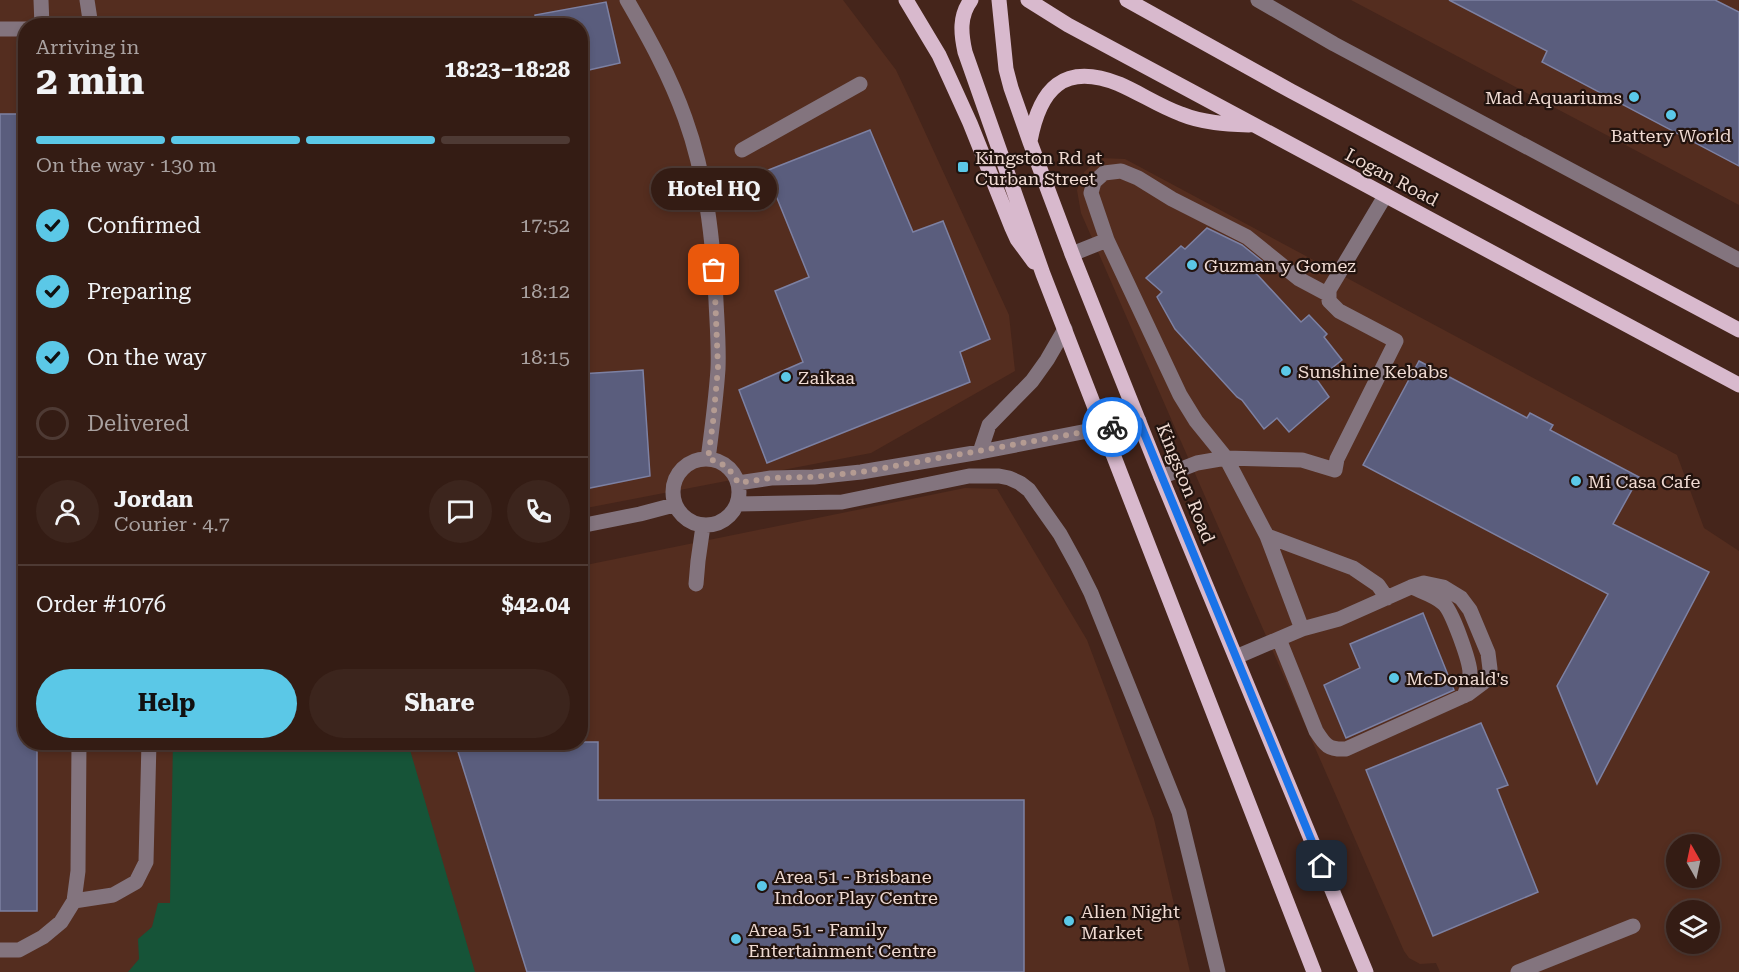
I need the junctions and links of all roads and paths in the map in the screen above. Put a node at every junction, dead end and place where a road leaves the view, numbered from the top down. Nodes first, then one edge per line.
1 (41, 0) edge
2 (87, 0) edge
3 (627, 0) edge
4 (906, 0) edge
5 (971, 0) edge
6 (999, 0) edge
7 (1028, 0) edge
8 (1127, 0) edge
9 (1258, 0) edge
10 (42, 18) edge
11 (90, 18) edge
12 (0, 29) edge
13 (18, 29) edge
14 (860, 84) dead end
15 (1255, 125) junction
16 (1029, 141) junction
17 (742, 150) dead end
18 (1385, 196) junction
19 (1107, 240) junction
20 (1072, 254) junction
21 (1739, 260) edge
22 (1043, 274) junction
23 (1329, 295) junction
24 (1065, 329) junction
25 (1739, 330) edge
26 (1739, 385) edge
27 (1139, 421) junction
28 (1103, 429) junction
29 (980, 452) junction
30 (1226, 458) junction
31 (708, 459) junction
32 (1161, 477) junction
33 (738, 483) junction
34 (737, 504) junction
35 (674, 505) junction
36 (588, 524) edge
37 (703, 526) junction
38 (1268, 536) junction
39 (696, 584) dead end
40 (1411, 587) junction
41 (1387, 598) junction
42 (1302, 629) junction
43 (1280, 639) junction
44 (1236, 657) junction
45 (1464, 696) junction
46 (79, 750) edge
47 (149, 750) edge
48 (74, 901) junction
49 (1633, 926) dead end
50 (0, 950) edge
51 (1218, 972) edge
52 (1314, 972) edge
53 (1366, 972) edge
54 (1518, 972) edge

1 - 10 street
2 - 11 street
3 - 31 street
4 - 22 main road
5 - 22 main road
6 - 16 main road, Kingston Road
7 - 15 main road, Logan Road
8 - 25 main road, Logan Road
9 - 21 street
12 - 13 street
14 - 17 street
15 - 16 main road
15 - 18 main road, Logan Road
16 - 20 main road, Kingston Road
18 - 23 street
18 - 26 main road, Logan Road
19 - 20 street
19 - 23 street
19 - 30 street
20 - 27 main road, Kingston Road
22 - 24 main road
23 - 30 street
24 - 28 main road
24 - 29 street
27 - 28 street
27 - 32 main road, Kingston Road
28 - 29 street
28 - 52 main road
29 - 33 street
30 - 32 street
30 - 38 street
31 - 33 street
31 - 35 street
32 - 44 main road, Kingston Road
33 - 34 street
34 - 37 street
34 - 51 street
35 - 36 street
35 - 37 street
37 - 39 street
38 - 41 street
38 - 42 street
40 - 41 street
40 - 45 street
40 - 45 street
41 - 42 street
42 - 43 street
43 - 44 street
43 - 45 street
44 - 53 main road, Kingston Road
46 - 48 street
47 - 48 street
48 - 50 street
49 - 54 street

